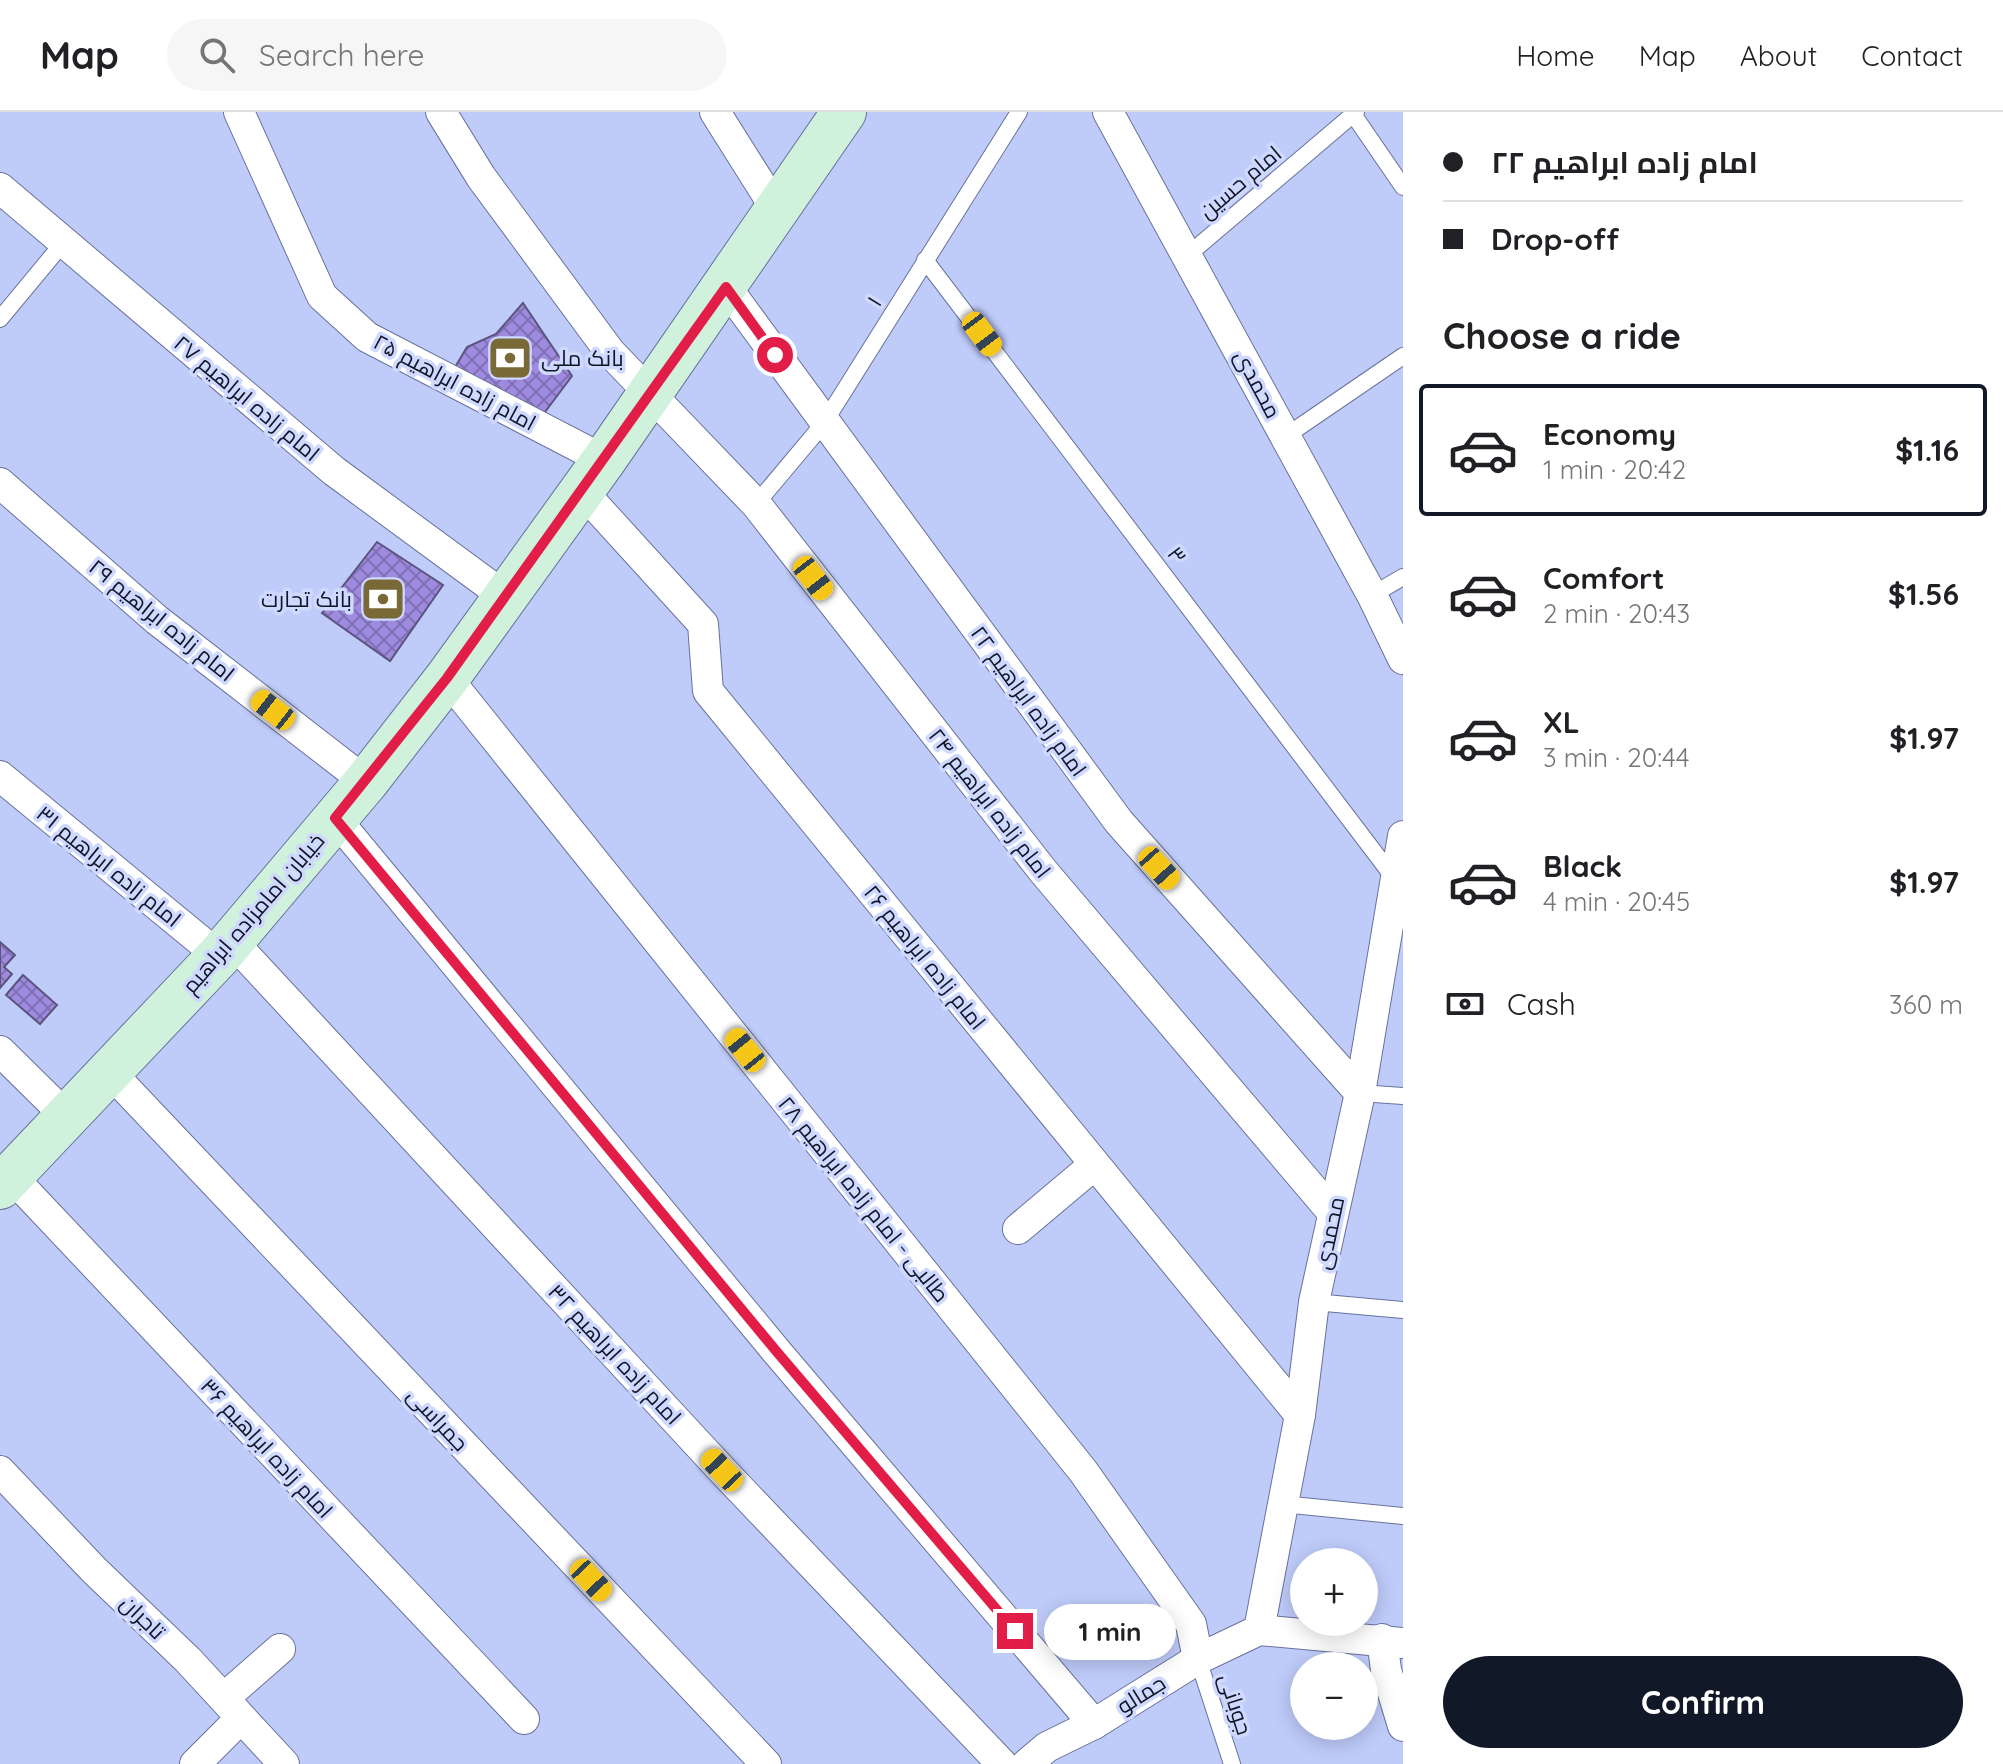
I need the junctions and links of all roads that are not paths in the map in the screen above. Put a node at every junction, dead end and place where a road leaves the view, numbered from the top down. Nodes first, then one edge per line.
1 (239, 112) edge
2 (441, 112) edge
3 (715, 112) edge
4 (844, 112) edge
5 (1019, 112) edge
6 (1108, 112) edge
7 (1355, 113) edge
8 (1403, 187) edge
9 (0, 188) edge
10 (778, 212) junction
11 (63, 243) junction
12 (1189, 254) junction
13 (925, 260) junction
14 (726, 287) junction
15 (0, 319) edge
16 (1403, 356) edge
17 (649, 392) junction
18 (824, 423) junction
19 (1286, 436) junction
20 (593, 475) junction
21 (0, 483) edge
22 (756, 504) junction
23 (1403, 577) edge
24 (1372, 595) junction
25 (504, 596) junction
26 (1403, 659) edge
27 (447, 678) junction
28 (0, 776) edge
29 (366, 782) junction
30 (335, 818) junction
31 (1403, 836) edge
32 (1394, 878) junction
33 (225, 948) junction
34 (0, 1051) edge
35 (111, 1073) junction
36 (1360, 1093) junction
37 (1403, 1096) edge
38 (67, 1117) junction
39 (1094, 1165) junction
40 (5, 1181) edge
41 (1333, 1213) junction
42 (1018, 1229) dead end
43 (1314, 1302) junction
44 (1403, 1310) edge
45 (1300, 1415) junction
46 (0, 1471) edge
47 (1282, 1504) junction
48 (1403, 1516) edge
49 (1259, 1630) junction
50 (1393, 1641) edge
51 (280, 1649) dead end
52 (1198, 1659) junction
53 (232, 1708) junction
54 (524, 1719) dead end
55 (1094, 1724) junction
56 (1403, 1726) edge
57 (195, 1764) edge
58 (284, 1764) edge
59 (766, 1764) edge
60 (1002, 1764) edge
61 (1027, 1764) edge
62 (1232, 1764) edge

1 - 20 street, امام زاده ابراهیم ۲۵
2 - 17 street, امام زاده ابراهیم ۲۴
3 - 10 street
4 - 10 main road, خیابان امامزاده ابراهیم
5 - 13 lane, ۱
6 - 12 street, محمدی
7 - 8 lane
7 - 12 lane, امام حسین
9 - 11 street, امام زاده ابراهیم ۲۷
10 - 14 main road, خیابان امامزاده ابراهیم
11 - 15 lane
11 - 25 street, امام زاده ابراهیم ۲۷
12 - 19 street, محمدی
13 - 18 lane, ۱
13 - 32 lane, ۳
14 - 17 main road, خیابان امامزاده ابراهیم
14 - 18 street, امام زاده ابراهیم ۲۲
16 - 19 lane
17 - 20 main road, خیابان امامزاده ابراهیم
17 - 22 street, امام زاده ابراهیم ۲۴
18 - 22 lane, ۱
18 - 36 street, امام زاده ابراهیم ۲۲
19 - 24 street, محمدی
20 - 25 main road, خیابان امامزاده ابراهیم
20 - 39 street, امام زاده ابراهیم ۲۶
21 - 29 street, امام زاده ابراهیم ۲۹
22 - 41 street, امام زاده ابراهیم ۲۴
23 - 24 lane
24 - 26 street, محمدی
25 - 27 main road, خیابان امامزاده ابراهیم
27 - 29 main road, خیابان امامزاده ابراهیم
27 - 52 street, طالبی - امام زاده ابراهیم ۲۸
28 - 33 street, امام زاده ابراهیم ۳۱
29 - 30 main road, خیابان امامزاده ابراهیم
30 - 33 main road, خیابان امامزاده ابراهیم
30 - 55 street
31 - 32 street, محمدی
32 - 36 street, محمدی
33 - 35 main road, خیابان امامزاده ابراهیم
33 - 60 street, امام زاده ابراهیم ۳۲
34 - 38 street
35 - 38 main road, خیابان امامزاده ابراهیم
35 - 59 street, جمراسی
36 - 37 lane
36 - 41 street, محمدی
38 - 40 main road, خیابان امامزاده ابراهیم
39 - 42 street
39 - 45 street, امام زاده ابراهیم ۲۶
40 - 54 street, امام زاده ابراهیم ۳۶
41 - 43 street, محمدی
43 - 44 lane
43 - 45 street, محمدی
45 - 47 street, محمدی
46 - 53 street, تاجران
47 - 48 lane
47 - 49 street, محمدی
49 - 50 street
49 - 52 street, جمالو
50 - 56 street
51 - 53 street
52 - 55 street, جمالو
52 - 62 lane, جوبانی
53 - 57 street
53 - 58 street, تاجران
55 - 61 street, جمالو

